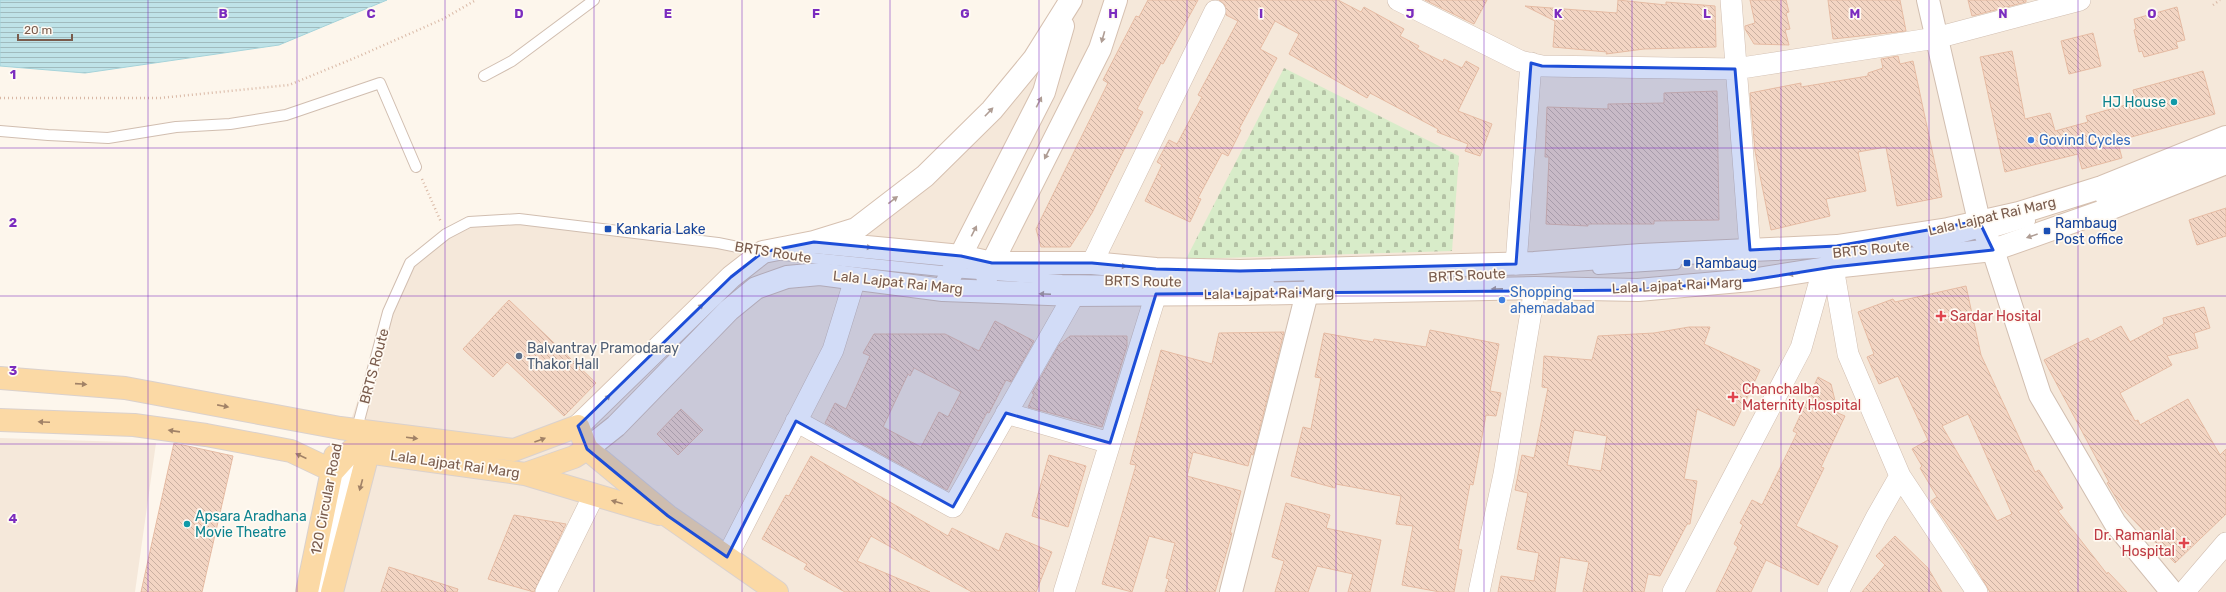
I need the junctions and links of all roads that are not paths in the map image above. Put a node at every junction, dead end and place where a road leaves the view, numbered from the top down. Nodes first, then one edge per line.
1 (594, 0) edge
2 (1116, 0) edge
3 (1398, 0) edge
4 (1731, 0) edge
5 (1928, 0) edge
6 (2080, 0) edge
7 (1070, 1) edge
8 (1215, 11) dead end
9 (1936, 38) junction
10 (1531, 63) junction
11 (1735, 69) junction
12 (484, 76) dead end
13 (0, 130) edge
14 (2226, 137) edge
15 (2226, 149) edge
16 (2226, 163) edge
17 (416, 167) road end
18 (2090, 202) dead end
19 (2068, 209) dead end
20 (1986, 234) junction
21 (814, 242) junction
22 (763, 252) junction
23 (1745, 253) junction
24 (1092, 264) junction
25 (1516, 264) junction
26 (1828, 269) junction
27 (952, 273) junction
28 (986, 276) junction
29 (855, 279) junction
30 (1535, 288) junction
31 (1307, 292) junction
32 (1156, 294) junction
33 (1074, 295) junction
34 (0, 378) edge
35 (1006, 413) junction
36 (0, 420) edge
37 (796, 421) junction
38 (578, 426) junction
39 (358, 439) junction
40 (1110, 443) junction
41 (587, 449) junction
42 (333, 471) junction
43 (525, 474) junction
44 (1900, 476) junction
45 (594, 495) junction
46 (668, 516) junction
47 (2226, 543) edge
48 (727, 557) junction
49 (307, 592) edge
50 (319, 592) edge
51 (332, 592) edge
52 (546, 592) edge
53 (777, 592) edge
54 (1064, 592) edge
55 (1231, 592) edge
56 (1480, 592) edge
57 (1673, 592) edge
58 (1838, 592) edge
59 (1977, 592) edge
60 (2172, 592) edge
61 (2184, 592) edge

1 - 12 lane
2 -> 28 main road
3 - 10 street
4 - 11 street
5 - 9 main road
6 - 9 street
21 -> 7 main road
27 -> 7 main road
8 - 24 street
9 - 11 street
9 - 20 main road
10 - 11 street
10 - 25 street
11 - 23 street
13 - 17 lane
14 - 20 main road, Lala Lajpat Rai Marg
15 - 18 lane
16 -> 20 main road, Lala Lajpat Rai Marg
19 - 20 lane
20 - 23 main road, Lala Lajpat Rai Marg
20 - 26 main road, Lala Lajpat Rai Marg
20 - 60 main road
21 - 22 main road
21 -> 27 main road, Lala Lajpat Rai Marg
22 - 27 lane, BRTS Route
38 -> 22 main road
22 - 39 lane, BRTS Route
23 - 25 main road, Lala Lajpat Rai Marg
23 - 28 lane, BRTS Route
24 -> 25 main road, Lala Lajpat Rai Marg
24 - 28 main road, Lala Lajpat Rai Marg
26 -> 30 main road, Lala Lajpat Rai Marg
26 - 44 street
26 - 57 street
27 - 28 main road, Lala Lajpat Rai Marg
27 - 28 main road, Lala Lajpat Rai Marg
27 - 29 main road, Lala Lajpat Rai Marg
33 -> 28 main road, Lala Lajpat Rai Marg
29 - 37 street
29 - 41 main road, Lala Lajpat Rai Marg
30 -> 31 main road, Lala Lajpat Rai Marg
30 - 56 street
31 - 32 main road, Lala Lajpat Rai Marg
31 - 55 main road
32 - 33 main road, Lala Lajpat Rai Marg
32 - 40 street
33 - 35 street
34 -> 39 main road
35 - 37 street
35 - 40 street
42 -> 36 main road
37 - 48 street
39 -> 38 main road
38 - 41 main road
39 - 42 main road, 120 Circular Road
39 - 43 main road, Lala Lajpat Rai Marg
39 - 50 lane, BRTS Route
39 -> 51 main road, 120 Circular Road
40 - 54 street
41 - 43 main road, Lala Lajpat Rai Marg
41 - 46 main road
42 - 49 main road, 120 Circular Road
43 - 45 main road
44 - 58 street
44 - 59 street
46 -> 45 main road
45 - 52 street
46 - 48 main road
47 - 61 street
48 - 53 main road

